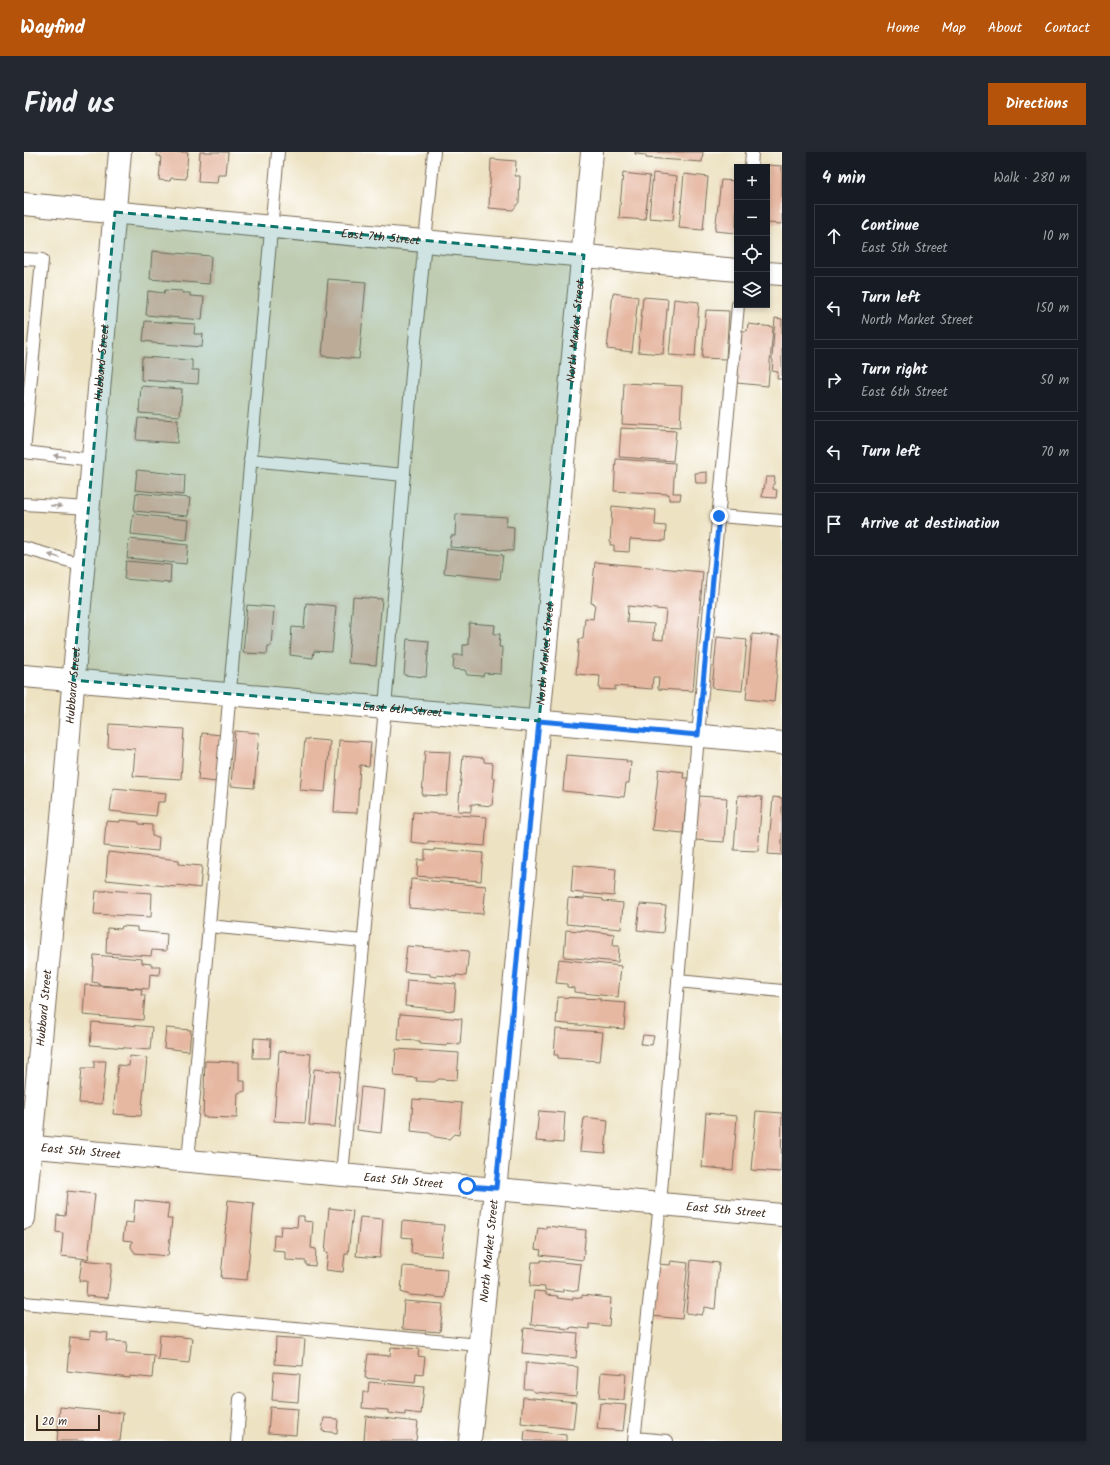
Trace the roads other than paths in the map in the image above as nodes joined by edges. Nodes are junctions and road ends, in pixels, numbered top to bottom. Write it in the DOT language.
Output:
graph roads {
  1 [pos="120,152"];
  2 [pos="278,152"];
  3 [pos="434,152"];
  4 [pos="592,152"];
  5 [pos="752,152"];
  6 [pos="751,164"];
  7 [pos="24,204"];
  8 [pos="115,212"];
  9 [pos="270,227"];
  10 [pos="426,241"];
  11 [pos="584,255"];
  12 [pos="24,259"];
  13 [pos="734,270"];
  14 [pos="770,272"];
  15 [pos="782,274"];
  16 [pos="738,308"];
  17 [pos="24,452"];
  18 [pos="93,460"];
  19 [pos="250,460"];
  20 [pos="404,475"];
  21 [pos="24,504"];
  22 [pos="89,508"];
  23 [pos="719,516"];
  24 [pos="782,521"];
  25 [pos="24,548"];
  26 [pos="84,565"];
  27 [pos="24,676"];
  28 [pos="73,680"];
  29 [pos="229,694"];
  30 [pos="386,708"];
  31 [pos="539,721"];
  32 [pos="698,735"];
  33 [pos="782,743"];
  34 [pos="208,926"];
  35 [pos="364,941"];
  36 [pos="678,981"];
  37 [pos="782,991"];
  38 [pos="27,1146"];
  39 [pos="188,1161"];
  40 [pos="342,1174"];
  41 [pos="496,1188"];
  42 [pos="660,1204"];
  43 [pos="782,1215"];
  44 [pos="24,1218"];
  45 [pos="24,1303"];
  46 [pos="479,1344"];
  47 [pos="240,1399"];
  48 [pos="634,1439"];
  49 [pos="237,1441"];
  50 [pos="470,1441"];
  51 [pos="667,1441"];
  1 -- 8 [label="street, Hubbard Street"];
  2 -- 9 [label="lane"];
  3 -- 10 [label="lane"];
  4 -- 11 [label="street, North Market Street"];
  5 -- 6 [label="lane"];
  7 -- 8 [label="street, East 7th Street"];
  8 -- 9 [label="street, East 7th Street"];
  8 -- 18 [label="street, Hubbard Street"];
  9 -- 10 [label="street, East 7th Street"];
  9 -- 19 [label="lane"];
  10 -- 11 [label="street, East 7th Street"];
  10 -- 20 [label="lane"];
  11 -- 13 [label="street, East 7th Street"];
  11 -- 31 [label="street, North Market Street"];
  12 -- 17 [label="lane"];
  14 -- 15 [label="street"];
  16 -- 23 [label="lane"];
  18 -- 17 [label="lane, one-way"];
  18 -- 22 [label="street, Hubbard Street"];
  19 -- 20 [label="lane"];
  19 -- 29 [label="lane"];
  20 -- 30 [label="lane"];
  21 -- 22 [label="lane, one-way"];
  22 -- 26 [label="street, Hubbard Street"];
  23 -- 24 [label="lane"];
  23 -- 32 [label="lane"];
  26 -- 25 [label="lane, one-way"];
  26 -- 28 [label="street, Hubbard Street"];
  27 -- 28 [label="street, East 6th Street"];
  28 -- 29 [label="street, East 6th Street"];
  28 -- 38 [label="street, Hubbard Street"];
  29 -- 30 [label="street, East 6th Street"];
  29 -- 34 [label="lane"];
  30 -- 31 [label="street, East 6th Street"];
  30 -- 35 [label="lane"];
  31 -- 32 [label="street, East 6th Street"];
  31 -- 41 [label="street, North Market Street"];
  32 -- 33 [label="street, East 6th Street"];
  32 -- 36 [label="lane"];
  34 -- 35 [label="lane"];
  34 -- 39 [label="lane"];
  35 -- 40 [label="lane"];
  36 -- 37 [label="lane"];
  36 -- 42 [label="lane"];
  38 -- 39 [label="street, East 5th Street"];
  38 -- 44 [label="street, Hubbard Street"];
  39 -- 40 [label="street, East 5th Street"];
  40 -- 41 [label="street, East 5th Street"];
  41 -- 42 [label="street, East 5th Street"];
  41 -- 46 [label="street, North Market Street"];
  42 -- 43 [label="street, East 5th Street"];
  42 -- 48 [label="lane"];
  45 -- 46 [label="lane"];
  46 -- 50 [label="street, North Market Street"];
  47 -- 49 [label="lane"];
  48 -- 51 [label="lane"];
}
